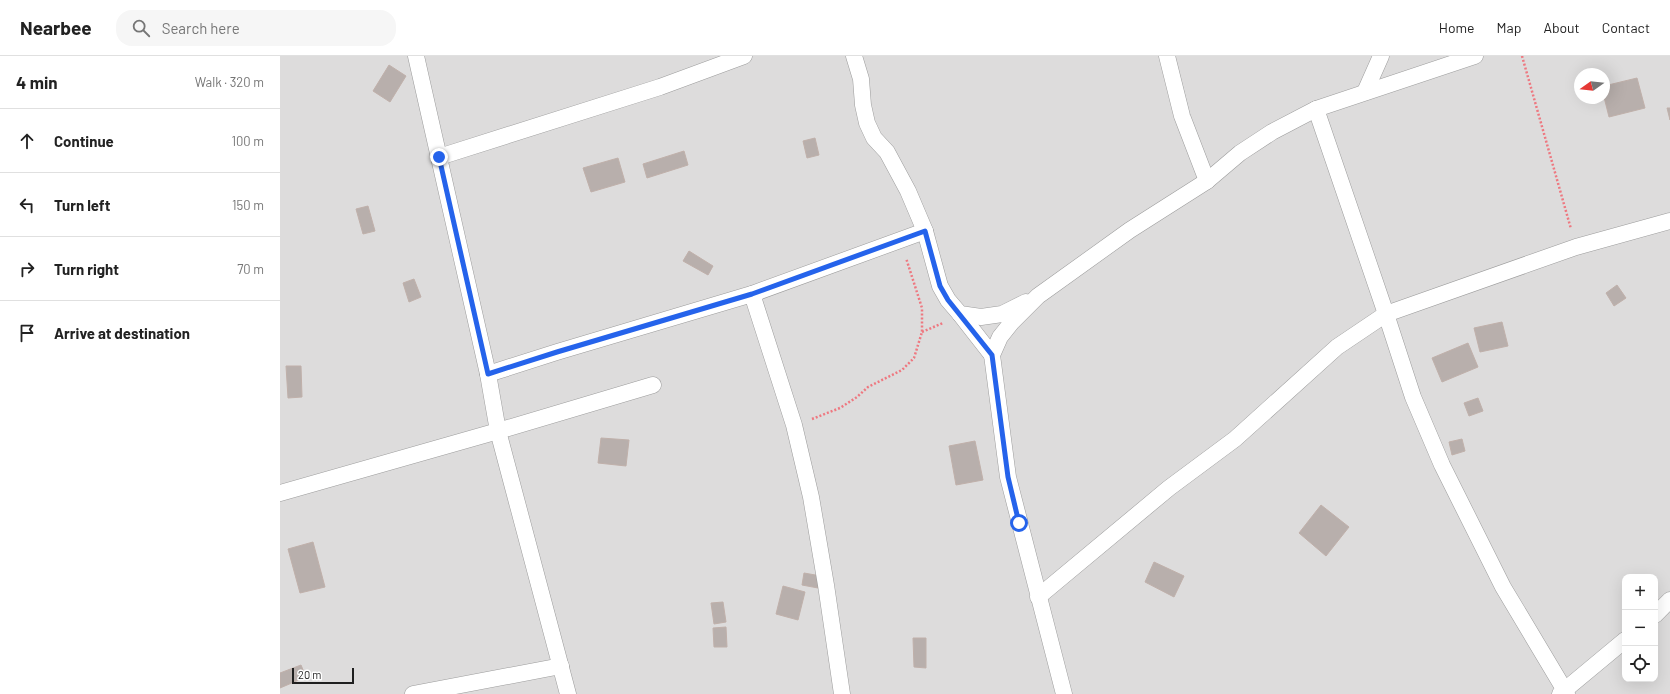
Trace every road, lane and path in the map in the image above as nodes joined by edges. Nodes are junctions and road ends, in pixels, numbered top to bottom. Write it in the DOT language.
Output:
graph roads {
  1 [pos="416,56"];
  2 [pos="744,56"];
  3 [pos="854,56"];
  4 [pos="1167,56"];
  5 [pos="1381,56"];
  6 [pos="1475,56"];
  7 [pos="1522,56"];
  8 [pos="1365,92"];
  9 [pos="1316,109"];
  10 [pos="439,157"];
  11 [pos="1207,181"];
  12 [pos="1670,221"];
  13 [pos="925,231"];
  14 [pos="901,241"];
  15 [pos="1576,247"];
  16 [pos="752,294"];
  17 [pos="1038,296"];
  18 [pos="960,314"];
  19 [pos="1386,314"];
  20 [pos="992,355"];
  21 [pos="488,374"];
  22 [pos="653,384"];
  23 [pos="794,426"];
  24 [pos="498,431"];
  25 [pos="280,493"];
  26 [pos="1038,597"];
  27 [pos="1670,600"];
  28 [pos="1658,612"];
  29 [pos="1622,643"];
  30 [pos="562,666"];
  31 [pos="1564,693"];
  32 [pos="413,694"];
  33 [pos="568,694"];
  34 [pos="842,694"];
  35 [pos="1064,694"];
  1 -- 10 [label="street"];
  2 -- 10 [label="street"];
  3 -- 13 [label="street"];
  4 -- 11 [label="street"];
  5 -- 8 [label="street"];
  6 -- 8 [label="street"];
  7 -- 15 [label="path"];
  8 -- 9 [label="street"];
  9 -- 11 [label="street"];
  9 -- 19 [label="street"];
  10 -- 21 [label="street"];
  11 -- 17 [label="street"];
  12 -- 15 [label="street"];
  13 -- 14 [label="street"];
  13 -- 18 [label="street"];
  14 -- 16 [label="street"];
  14 -- 23 [label="path"];
  15 -- 19 [label="street"];
  16 -- 21 [label="street"];
  16 -- 23 [label="street"];
  17 -- 18 [label="street"];
  17 -- 20 [label="street"];
  18 -- 20 [label="street"];
  19 -- 26 [label="street"];
  19 -- 31 [label="street"];
  20 -- 26 [label="street"];
  21 -- 24 [label="street"];
  22 -- 24 [label="street"];
  23 -- 34 [label="street"];
  24 -- 25 [label="street"];
  24 -- 30 [label="street"];
  26 -- 35 [label="street"];
  27 -- 28 [label="street"];
  29 -- 31 [label="street"];
  30 -- 32 [label="street"];
  30 -- 33 [label="street"];
}
